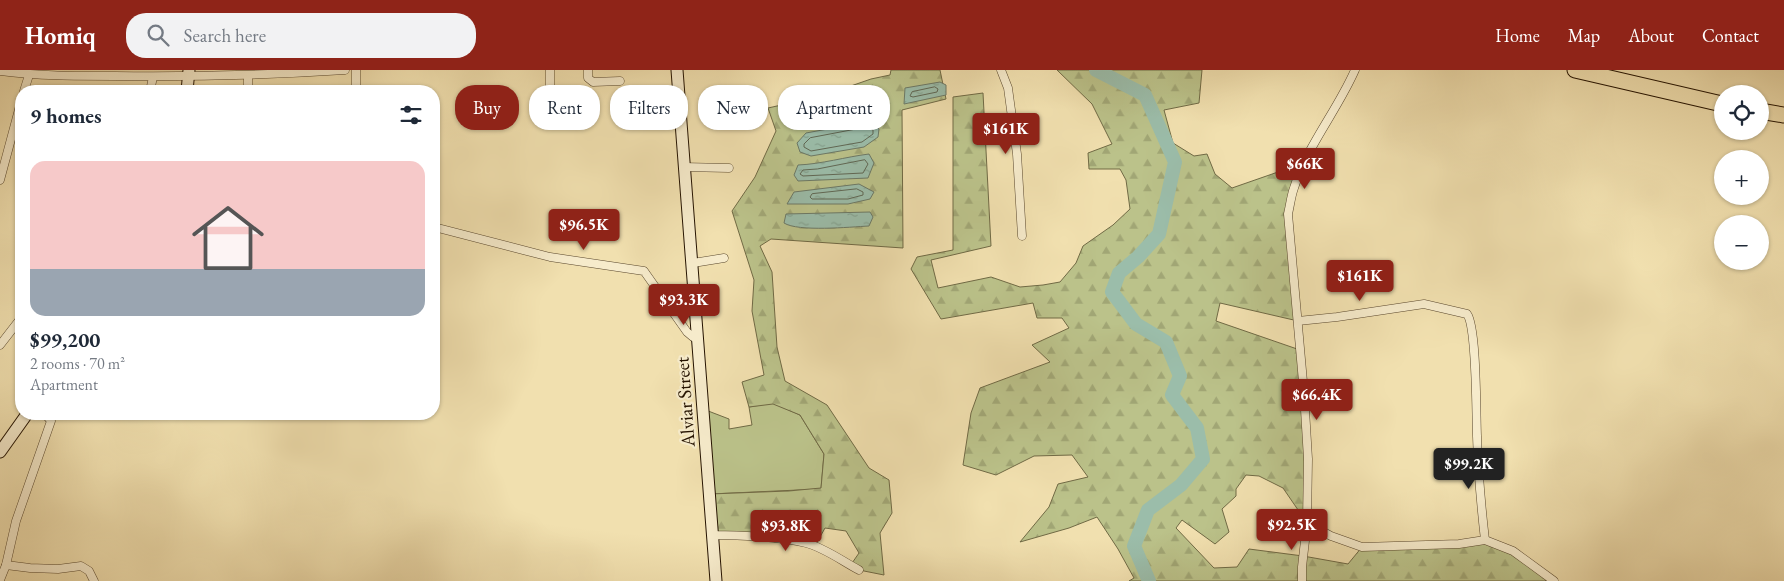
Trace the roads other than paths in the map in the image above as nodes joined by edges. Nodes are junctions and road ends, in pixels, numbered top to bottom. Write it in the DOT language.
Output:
graph roads {
  1 [pos="344,70"];
  2 [pos="356,70"];
  3 [pos="550,70"];
  4 [pos="588,70"];
  5 [pos="677,70"];
  6 [pos="1001,70"];
  7 [pos="1355,70"];
  8 [pos="1575,70"];
  9 [pos="0,71"];
  10 [pos="189,74"];
  11 [pos="1604,74"];
  12 [pos="29,75"];
  13 [pos="248,76"];
  14 [pos="153,77"];
  15 [pos="620,81"];
  16 [pos="26,85"];
  17 [pos="151,85"];
  18 [pos="248,85"];
  19 [pos="356,85"];
  20 [pos="550,85"];
  21 [pos="1714,102"];
  22 [pos="1769,112"];
  23 [pos="1784,115"];
  24 [pos="15,138"];
  25 [pos="683,167"];
  26 [pos="729,168"];
  27 [pos="0,180"];
  28 [pos="440,229"];
  29 [pos="1022,236"];
  30 [pos="724,258"];
  31 [pos="693,263"];
  32 [pos="1298,321"];
  33 [pos="15,326"];
  34 [pos="698,339"];
  35 [pos="0,345"];
  36 [pos="24,420"];
  37 [pos="50,420"];
  38 [pos="0,452"];
  39 [pos="1307,523"];
  40 [pos="713,535"];
  41 [pos="1485,540"];
  42 [pos="6,564"];
  43 [pos="858,570"];
  44 [pos="0,580"];
  45 [pos="1549,580"];
  46 [pos="94,581"];
  47 [pos="716,581"];
  48 [pos="1302,581"];
  1 -- 13 [label="street"];
  2 -- 19 [label="street"];
  3 -- 20 [label="street"];
  4 -- 15 [label="street"];
  5 -- 25 [label="street, Alviar Street"];
  6 -- 29 [label="street"];
  7 -- 32 [label="street"];
  8 -- 11 [label="highway"];
  9 -- 12 [label="street"];
  10 -- 13 [label="street"];
  10 -- 14 [label="street"];
  11 -- 21 [label="highway"];
  12 -- 14 [label="street"];
  12 -- 16 [label="street"];
  13 -- 18 [label="street"];
  14 -- 17 [label="street"];
  22 -- 23 [label="highway"];
  24 -- 27 [label="street"];
  25 -- 26 [label="street"];
  25 -- 31 [label="street, Alviar Street"];
  28 -- 34 [label="street"];
  30 -- 31 [label="street"];
  31 -- 34 [label="street, Alviar Street"];
  32 -- 39 [label="street"];
  32 -- 41 [label="street"];
  33 -- 35 [label="street"];
  34 -- 40 [label="street, Alviar Street"];
  36 -- 38 [label="street"];
  37 -- 42 [label="street"];
  39 -- 41 [label="street"];
  39 -- 48 [label="street"];
  40 -- 43 [label="street"];
  40 -- 47 [label="street, Alviar Street"];
  41 -- 45 [label="street"];
  42 -- 44 [label="street"];
  42 -- 46 [label="street"];
}
